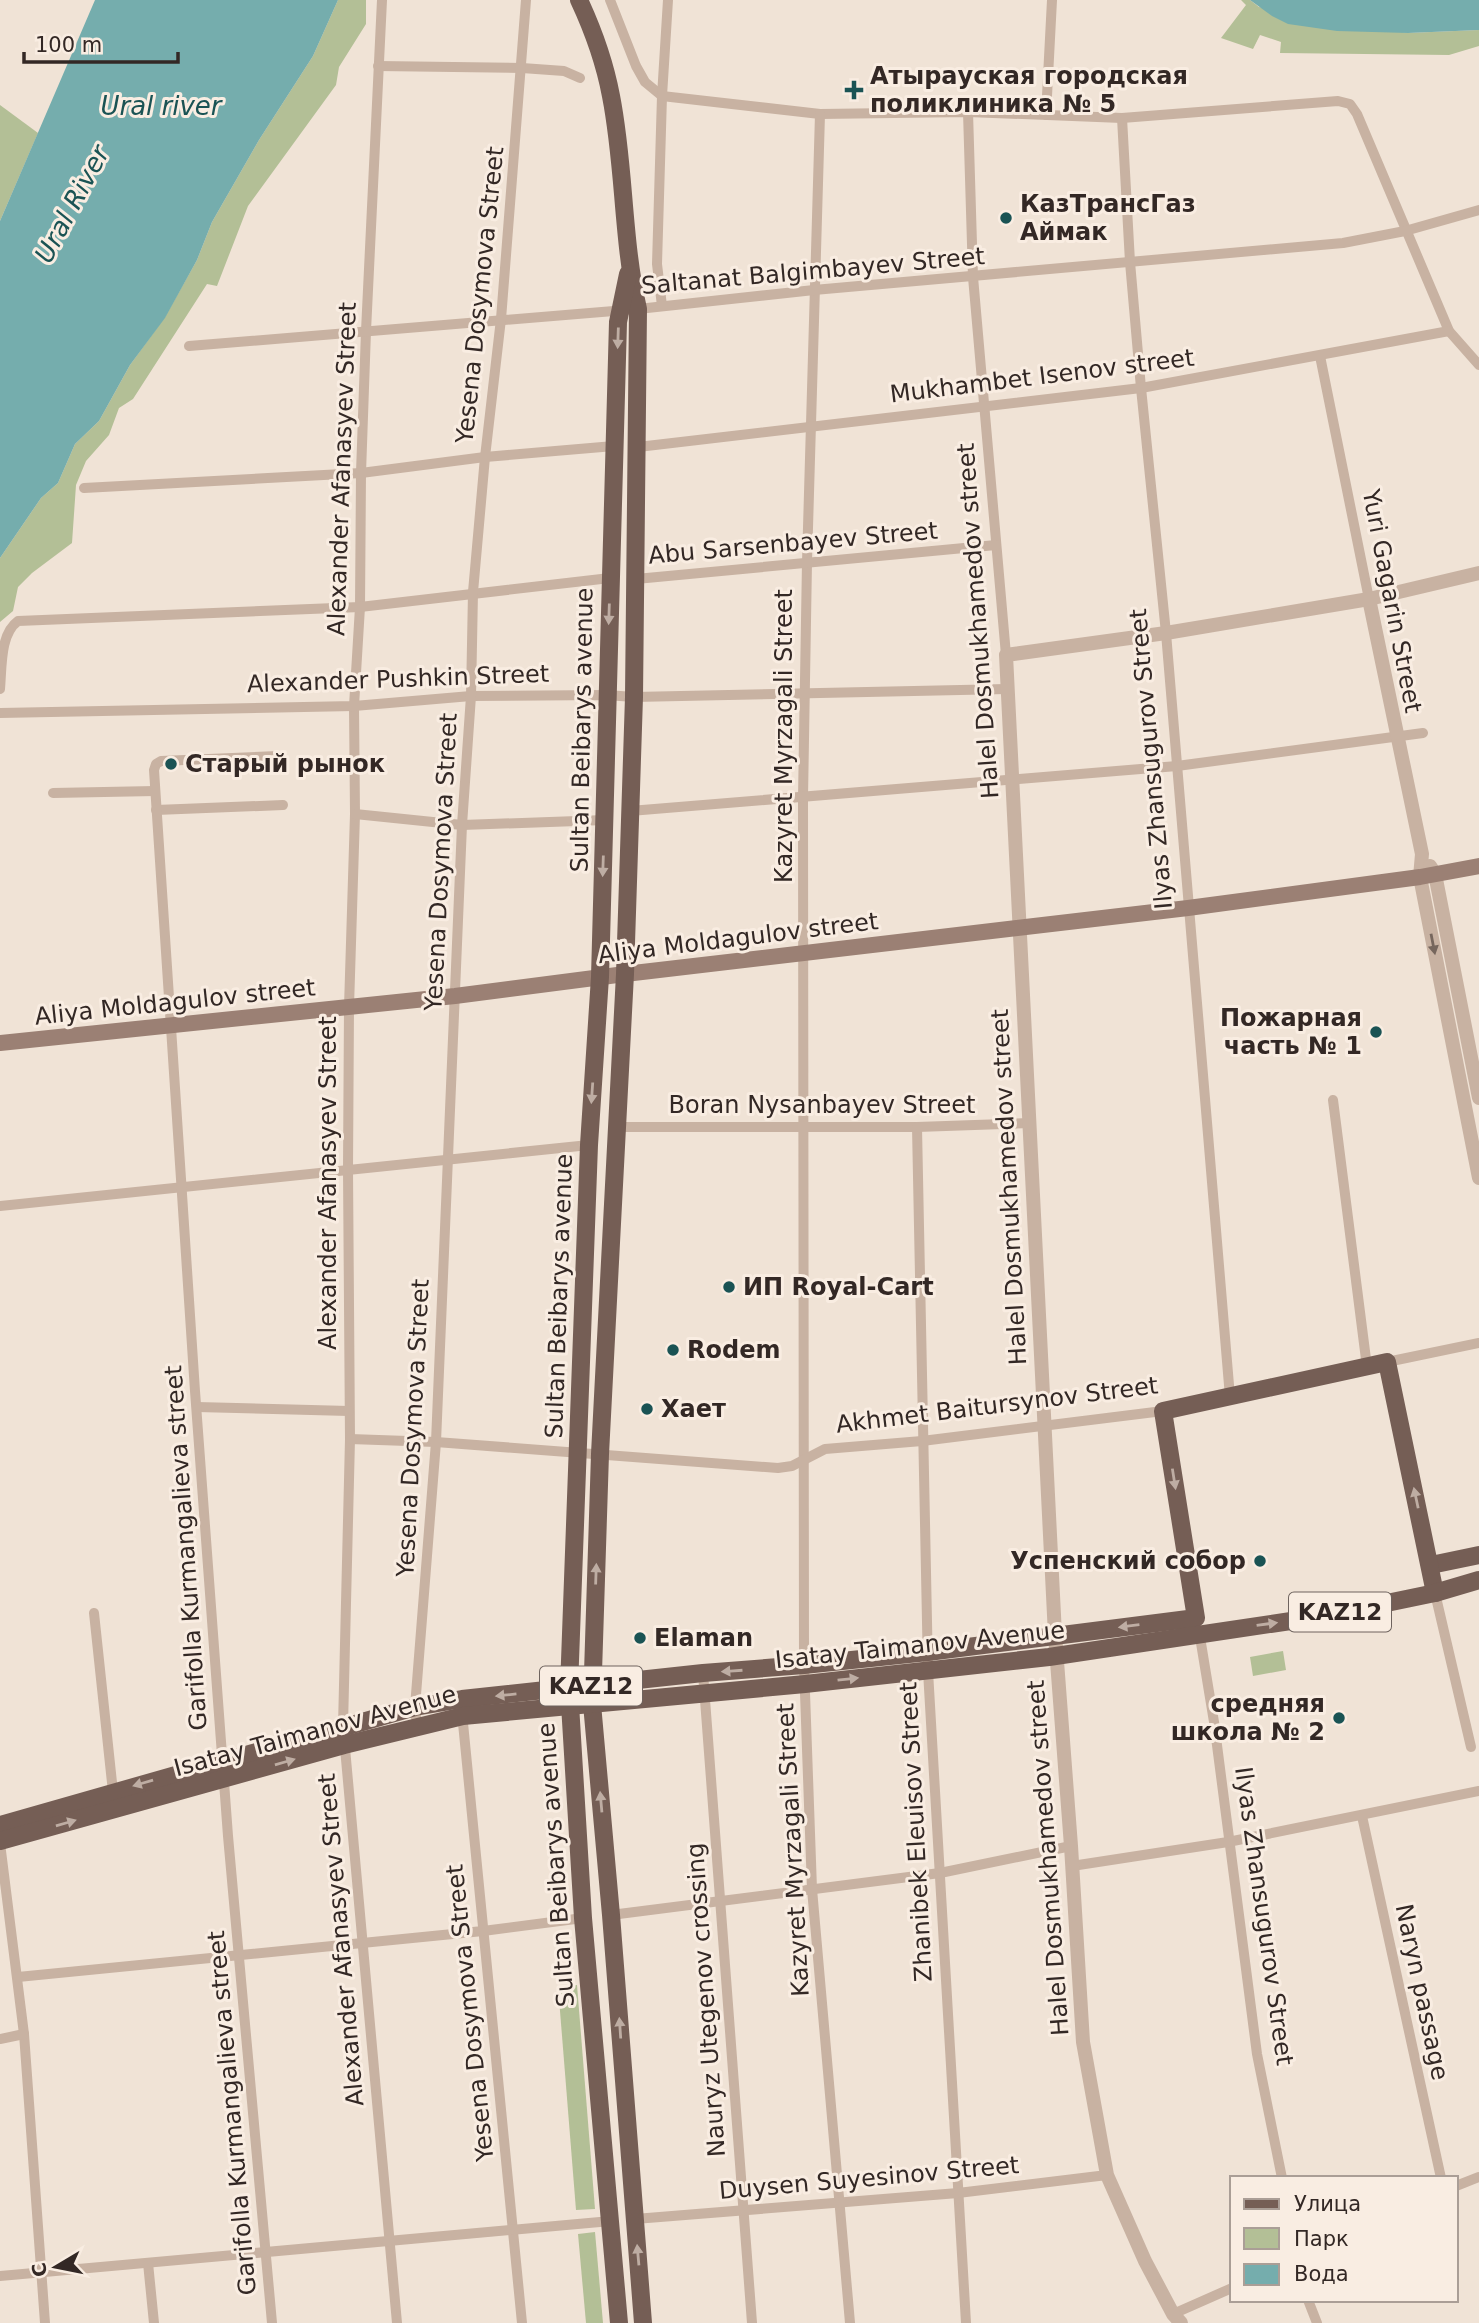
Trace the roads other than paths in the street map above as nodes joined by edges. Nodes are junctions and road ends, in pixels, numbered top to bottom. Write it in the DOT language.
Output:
graph roads {
  1 [pos="382,0"];
  2 [pos="526,0"];
  3 [pos="579,0"];
  4 [pos="610,0"];
  5 [pos="668,0"];
  6 [pos="1052,0"];
  7 [pos="378,66"];
  8 [pos="522,68"];
  9 [pos="580,78"];
  10 [pos="662,96"];
  11 [pos="968,112"];
  12 [pos="820,114"];
  13 [pos="1046,115"];
  14 [pos="1122,118"];
  15 [pos="1479,210"];
  16 [pos="1405,231"];
  17 [pos="1130,262"];
  18 [pos="629,271"];
  19 [pos="973,277"];
  20 [pos="814,290"];
  21 [pos="662,306"];
  22 [pos="638,309"];
  23 [pos="619,311"];
  24 [pos="501,319"];
  25 [pos="366,331"];
  26 [pos="1449,331"];
  27 [pos="189,346"];
  28 [pos="1320,356"];
  29 [pos="1479,365"];
  30 [pos="1141,388"];
  31 [pos="986,407"];
  32 [pos="811,426"];
  33 [pos="614,446"];
  34 [pos="638,447"];
  35 [pos="485,457"];
  36 [pos="361,473"];
  37 [pos="84,488"];
  38 [pos="996,545"];
  39 [pos="807,562"];
  40 [pos="1479,573"];
  41 [pos="610,578"];
  42 [pos="636,579"];
  43 [pos="473,592"];
  44 [pos="1369,599"];
  45 [pos="360,607"];
  46 [pos="1166,632"];
  47 [pos="1006,655"];
  48 [pos="0,689"];
  49 [pos="1007,689"];
  50 [pos="805,693"];
  51 [pos="607,695"];
  52 [pos="471,696"];
  53 [pos="634,697"];
  54 [pos="354,706"];
  55 [pos="0,713"];
  56 [pos="1423,733"];
  57 [pos="1396,735"];
  58 [pos="278,756"];
  59 [pos="1177,766"];
  60 [pos="1013,780"];
  61 [pos="155,791"];
  62 [pos="53,793"];
  63 [pos="803,799"];
  64 [pos="284,805"];
  65 [pos="156,810"];
  66 [pos="630,811"];
  67 [pos="355,814"];
  68 [pos="605,820"];
  69 [pos="462,825"];
  70 [pos="1479,866"];
  71 [pos="1427,876"];
  72 [pos="1188,908"];
  73 [pos="1018,928"];
  74 [pos="804,953"];
  75 [pos="625,974"];
  76 [pos="600,977"];
  77 [pos="455,996"];
  78 [pos="349,1007"];
  79 [pos="171,1025"];
  80 [pos="0,1043"];
  81 [pos="1479,1098"];
  82 [pos="1333,1100"];
  83 [pos="1029,1123"];
  84 [pos="803,1126"];
  85 [pos="616,1127"];
  86 [pos="917,1127"];
  87 [pos="589,1145"];
  88 [pos="448,1160"];
  89 [pos="348,1170"];
  90 [pos="1479,1178"];
  91 [pos="182,1188"];
  92 [pos="0,1206"];
  93 [pos="583,1296"];
  94 [pos="608,1297"];
  95 [pos="1479,1343"];
  96 [pos="1387,1362"];
  97 [pos="1367,1367"];
  98 [pos="1230,1397"];
  99 [pos="197,1407"];
  100 [pos="349,1411"];
  101 [pos="1163,1411"];
  102 [pos="1044,1427"];
  103 [pos="350,1439"];
  104 [pos="922,1441"];
  105 [pos="436,1442"];
  106 [pos="577,1452"];
  107 [pos="600,1454"];
  108 [pos="804,1460"];
  109 [pos="1479,1555"];
  110 [pos="1431,1564"];
  111 [pos="1479,1580"];
  112 [pos="1435,1592"];
  113 [pos="94,1613"];
  114 [pos="1198,1626"];
  115 [pos="1055,1635"];
  116 [pos="928,1652"];
  117 [pos="1056,1656"];
  118 [pos="928,1671"];
  119 [pos="703,1673"];
  120 [pos="805,1675"];
  121 [pos="705,1693"];
  122 [pos="592,1695"];
  123 [pos="569,1697"];
  124 [pos="415,1707"];
  125 [pos="462,1708"];
  126 [pos="344,1726"];
  127 [pos="417,1727"];
  128 [pos="344,1745"];
  129 [pos="1471,1747"];
  130 [pos="223,1761"];
  131 [pos="224,1779"];
  132 [pos="1479,1791"];
  133 [pos="113,1792"];
  134 [pos="1362,1816"];
  135 [pos="0,1825"];
  136 [pos="0,1842"];
  137 [pos="1228,1842"];
  138 [pos="1071,1846"];
  139 [pos="1072,1866"];
  140 [pos="940,1873"];
  141 [pos="812,1889"];
  142 [pos="720,1900"];
  143 [pos="611,1915"];
  144 [pos="583,1918"];
  145 [pos="483,1931"];
  146 [pos="362,1943"];
  147 [pos="239,1955"];
  148 [pos="18,1977"];
  149 [pos="24,2034"];
  150 [pos="0,2039"];
  151 [pos="1107,2175"];
  152 [pos="1282,2176"];
  153 [pos="1441,2176"];
  154 [pos="1479,2177"];
  155 [pos="1458,2185"];
  156 [pos="958,2193"];
  157 [pos="839,2203"];
  158 [pos="743,2211"];
  159 [pos="635,2219"];
  160 [pos="611,2221"];
  161 [pos="513,2229"];
  162 [pos="390,2240"];
  163 [pos="266,2252"];
  164 [pos="148,2263"];
  165 [pos="43,2272"];
  166 [pos="0,2276"];
  167 [pos="1230,2289"];
  168 [pos="1309,2302"];
  169 [pos="1177,2318"];
  170 [pos="45,2323"];
  171 [pos="154,2323"];
  172 [pos="272,2323"];
  173 [pos="397,2323"];
  174 [pos="522,2323"];
  175 [pos="619,2323"];
  176 [pos="643,2323"];
  177 [pos="752,2323"];
  178 [pos="850,2323"];
  179 [pos="966,2323"];
  180 [pos="1317,2323"];
  1 -- 7 [label="street, Alexander Afanasyev Street"];
  2 -- 8 [label="street, Yesena Dosymova Street"];
  3 -- 18 [label="main road, Sultan Beibarys avenue"];
  4 -- 10 [label="street"];
  5 -- 10 [label="street"];
  6 -- 13 [label="street"];
  7 -- 8 [label="street"];
  7 -- 25 [label="street, Alexander Afanasyev Street"];
  8 -- 9 [label="street"];
  8 -- 24 [label="street, Yesena Dosymova Street"];
  10 -- 12 [label="street"];
  10 -- 21 [label="street"];
  11 -- 12 [label="street"];
  11 -- 13 [label="street"];
  11 -- 19 [label="street, Halel Dosmukhamedov street"];
  12 -- 20 [label="street, Kazyret Myrzagali Street"];
  13 -- 14 [label="street"];
  14 -- 16 [label="street"];
  14 -- 17 [label="street, Ilyas Zhansugurov Street"];
  15 -- 16 [label="street, Saltanat Balgimbayev Street"];
  16 -- 17 [label="street, Saltanat Balgimbayev Street"];
  16 -- 26 [label="street"];
  17 -- 19 [label="street, Saltanat Balgimbayev Street"];
  17 -- 30 [label="street, Ilyas Zhansugurov Street"];
  18 -- 22 [label="main road, Sultan Beibarys avenue"];
  18 -- 23 [label="main road, Sultan Beibarys avenue"];
  19 -- 20 [label="street, Saltanat Balgimbayev Street"];
  19 -- 31 [label="street, Halel Dosmukhamedov street"];
  20 -- 21 [label="street, Saltanat Balgimbayev Street"];
  20 -- 32 [label="street, Kazyret Myrzagali Street"];
  21 -- 22 [label="street, Saltanat Balgimbayev Street"];
  22 -- 23 [label="street, Saltanat Balgimbayev Street"];
  22 -- 34 [label="main road, Sultan Beibarys avenue"];
  23 -- 24 [label="street, Saltanat Balgimbayev Street"];
  23 -- 33 [label="main road, Sultan Beibarys avenue, one-way"];
  24 -- 25 [label="street, Saltanat Balgimbayev Street"];
  24 -- 35 [label="street, Yesena Dosymova Street"];
  25 -- 27 [label="street, Saltanat Balgimbayev Street"];
  25 -- 36 [label="street, Alexander Afanasyev Street"];
  26 -- 28 [label="street, Mukhambet Isenov street"];
  26 -- 29 [label="street"];
  28 -- 30 [label="street, Mukhambet Isenov street"];
  28 -- 44 [label="street, Yuri Gagarin Street"];
  30 -- 31 [label="street, Mukhambet Isenov street"];
  30 -- 46 [label="street, Ilyas Zhansugurov Street"];
  31 -- 32 [label="street, Mukhambet Isenov street"];
  31 -- 38 [label="street, Halel Dosmukhamedov street"];
  32 -- 34 [label="street, Mukhambet Isenov street"];
  32 -- 39 [label="street, Kazyret Myrzagali Street"];
  33 -- 35 [label="street"];
  33 -- 41 [label="main road, Sultan Beibarys avenue"];
  34 -- 42 [label="main road, Sultan Beibarys avenue"];
  35 -- 36 [label="street"];
  35 -- 43 [label="street, Yesena Dosymova Street"];
  36 -- 37 [label="street"];
  36 -- 45 [label="street, Alexander Afanasyev Street"];
  38 -- 39 [label="street, Abu Sarsenbayev Street"];
  38 -- 47 [label="street, Halel Dosmukhamedov street"];
  39 -- 42 [label="street, Abu Sarsenbayev Street"];
  39 -- 50 [label="street, Kazyret Myrzagali Street"];
  40 -- 44 [label="street"];
  41 -- 43 [label="street"];
  41 -- 51 [label="main road, Sultan Beibarys avenue, one-way"];
  42 -- 53 [label="main road, Sultan Beibarys avenue"];
  43 -- 45 [label="street"];
  43 -- 52 [label="street, Yesena Dosymova Street"];
  44 -- 46 [label="street"];
  44 -- 57 [label="street, Yuri Gagarin Street"];
  45 -- 48 [label="street"];
  45 -- 54 [label="street, Alexander Afanasyev Street"];
  46 -- 47 [label="street"];
  46 -- 59 [label="street, Ilyas Zhansugurov Street"];
  47 -- 49 [label="street, Halel Dosmukhamedov street"];
  49 -- 50 [label="street, Alexander Pushkin Street"];
  49 -- 60 [label="street, Halel Dosmukhamedov street"];
  50 -- 53 [label="street, Alexander Pushkin Street"];
  50 -- 63 [label="street, Kazyret Myrzagali Street"];
  51 -- 52 [label="street, Alexander Pushkin Street"];
  51 -- 53 [label="street, Alexander Pushkin Street"];
  51 -- 68 [label="main road, Sultan Beibarys avenue"];
  52 -- 54 [label="street, Alexander Pushkin Street"];
  52 -- 69 [label="street, Yesena Dosymova Street"];
  53 -- 66 [label="main road, Sultan Beibarys avenue"];
  54 -- 55 [label="street, Alexander Pushkin Street"];
  54 -- 67 [label="street, Alexander Afanasyev Street"];
  56 -- 57 [label="street"];
  57 -- 59 [label="street"];
  57 -- 71 [label="street, Yuri Gagarin Street"];
  58 -- 61 [label="street, Garifolla Kurmangalieva street"];
  59 -- 60 [label="street"];
  59 -- 72 [label="street, Ilyas Zhansugurov Street"];
  60 -- 63 [label="street"];
  60 -- 73 [label="street, Halel Dosmukhamedov street"];
  61 -- 62 [label="street"];
  61 -- 65 [label="street, Garifolla Kurmangalieva street"];
  63 -- 66 [label="street"];
  63 -- 74 [label="street, Kazyret Myrzagali Street"];
  64 -- 65 [label="street"];
  65 -- 79 [label="street, Garifolla Kurmangalieva street"];
  66 -- 75 [label="main road, Sultan Beibarys avenue"];
  67 -- 69 [label="street"];
  67 -- 78 [label="street, Alexander Afanasyev Street"];
  68 -- 69 [label="street"];
  68 -- 76 [label="main road, Sultan Beibarys avenue, one-way"];
  69 -- 77 [label="street, Yesena Dosymova Street"];
  70 -- 71 [label="main road, Aliya Moldagulov street"];
  71 -- 72 [label="main road, Aliya Moldagulov street"];
  71 -- 81 [label="street, Yuri Gagarin Street"];
  71 -- 90 [label="street, Yuri Gagarin Street, one-way"];
  72 -- 73 [label="main road, Aliya Moldagulov street"];
  72 -- 98 [label="street, Ilyas Zhansugurov Street"];
  73 -- 74 [label="main road, Aliya Moldagulov street"];
  73 -- 83 [label="street, Halel Dosmukhamedov street"];
  74 -- 75 [label="main road, Aliya Moldagulov street"];
  74 -- 84 [label="street, Kazyret Myrzagali Street"];
  75 -- 76 [label="main road, Aliya Moldagulov street"];
  75 -- 85 [label="main road, Sultan Beibarys avenue"];
  76 -- 77 [label="main road, Aliya Moldagulov street"];
  76 -- 87 [label="main road, Sultan Beibarys avenue, one-way"];
  77 -- 78 [label="main road, Aliya Moldagulov street"];
  77 -- 88 [label="street, Yesena Dosymova Street"];
  78 -- 79 [label="main road, Aliya Moldagulov street"];
  78 -- 89 [label="street, Alexander Afanasyev Street"];
  79 -- 80 [label="main road, Aliya Moldagulov street"];
  79 -- 91 [label="street, Garifolla Kurmangalieva street"];
  82 -- 97 [label="street"];
  83 -- 86 [label="street, Boran Nysanbayev Street"];
  83 -- 102 [label="street, Halel Dosmukhamedov street"];
  84 -- 85 [label="street, Boran Nysanbayev Street"];
  84 -- 86 [label="street, Boran Nysanbayev Street"];
  84 -- 108 [label="street, Kazyret Myrzagali Street"];
  85 -- 94 [label="main road, Sultan Beibarys avenue"];
  86 -- 104 [label="street, Zhanibek Eleuisov Street"];
  87 -- 88 [label="street"];
  87 -- 93 [label="main road, Sultan Beibarys avenue"];
  88 -- 89 [label="street"];
  88 -- 105 [label="street, Yesena Dosymova Street"];
  89 -- 91 [label="street"];
  89 -- 100 [label="street, Alexander Afanasyev Street"];
  91 -- 92 [label="street"];
  91 -- 99 [label="street, Garifolla Kurmangalieva street"];
  93 -- 94 [label="main road"];
  93 -- 106 [label="main road, Sultan Beibarys avenue"];
  94 -- 107 [label="main road, Sultan Beibarys avenue"];
  95 -- 96 [label="street, Akhmet Baitursynov Street"];
  96 -- 97 [label="main road, Akhmet Baitursynov Street"];
  110 -- 96 [label="main road, one-way"];
  97 -- 98 [label="main road, Akhmet Baitursynov Street"];
  98 -- 101 [label="main road, Akhmet Baitursynov Street"];
  99 -- 100 [label="street"];
  99 -- 130 [label="street, Garifolla Kurmangalieva street"];
  100 -- 103 [label="street, Alexander Afanasyev Street"];
  101 -- 102 [label="street, Akhmet Baitursynov Street"];
  101 -- 114 [label="main road, Ilyas Zhansugurov Street, one-way"];
  102 -- 104 [label="street, Akhmet Baitursynov Street"];
  102 -- 115 [label="street, Halel Dosmukhamedov street"];
  103 -- 105 [label="street, Akhmet Baitursynov Street"];
  103 -- 126 [label="street, Alexander Afanasyev Street"];
  104 -- 108 [label="street, Akhmet Baitursynov Street"];
  104 -- 116 [label="street, Zhanibek Eleuisov Street"];
  105 -- 106 [label="street, Akhmet Baitursynov Street"];
  105 -- 124 [label="street, Yesena Dosymova Street"];
  106 -- 107 [label="street, Akhmet Baitursynov Street"];
  106 -- 123 [label="main road, Sultan Beibarys avenue"];
  107 -- 108 [label="street, Akhmet Baitursynov Street"];
  122 -- 107 [label="main road, Sultan Beibarys avenue, one-way"];
  108 -- 120 [label="street, Kazyret Myrzagali Street"];
  109 -- 110 [label="main road"];
  110 -- 112 [label="main road"];
  111 -- 112 [label="main road, Isatay Taimanov Avenue / KAZ12"];
  114 -- 112 [label="main road, Isatay Taimanov Avenue / KAZ12, one-way"];
  112 -- 129 [label="street"];
  113 -- 133 [label="street"];
  114 -- 115 [label="main road, Isatay Taimanov Avenue / KAZ12, one-way"];
  114 -- 117 [label="main road, Isatay Taimanov Avenue / KAZ12"];
  114 -- 137 [label="street, Ilyas Zhansugurov Street"];
  115 -- 116 [label="main road, Isatay Taimanov Avenue / KAZ12"];
  115 -- 117 [label="street, Halel Dosmukhamedov street"];
  116 -- 118 [label="street, Zhanibek Eleuisov Street"];
  116 -- 120 [label="main road, Isatay Taimanov Avenue / KAZ12"];
  117 -- 118 [label="main road, Isatay Taimanov Avenue / KAZ12"];
  117 -- 138 [label="street, Halel Dosmukhamedov street"];
  120 -- 118 [label="main road, Isatay Taimanov Avenue / KAZ12, one-way"];
  118 -- 140 [label="street, Zhanibek Eleuisov Street"];
  120 -- 119 [label="main road, Isatay Taimanov Avenue / KAZ12, one-way"];
  119 -- 121 [label="street, Nauryz Utegenov crossing"];
  119 -- 122 [label="main road, Isatay Taimanov Avenue / KAZ12"];
  120 -- 121 [label="main road, Isatay Taimanov Avenue / KAZ12"];
  120 -- 141 [label="street, Kazyret Myrzagali Street"];
  121 -- 122 [label="main road, Isatay Taimanov Avenue / KAZ12"];
  121 -- 142 [label="street, Nauryz Utegenov crossing"];
  122 -- 123 [label="main road, Isatay Taimanov Avenue / KAZ12"];
  143 -- 122 [label="main road, Sultan Beibarys avenue, one-way"];
  123 -- 125 [label="main road, Isatay Taimanov Avenue / KAZ12"];
  123 -- 144 [label="main road, Sultan Beibarys avenue"];
  124 -- 125 [label="main road, Isatay Taimanov Avenue / KAZ12"];
  124 -- 126 [label="main road, Isatay Taimanov Avenue / KAZ12"];
  124 -- 127 [label="street, Yesena Dosymova Street"];
  125 -- 127 [label="main road, Isatay Taimanov Avenue / KAZ12"];
  125 -- 145 [label="street, Yesena Dosymova Street"];
  126 -- 128 [label="street, Alexander Afanasyev Street"];
  126 -- 130 [label="main road, Isatay Taimanov Avenue / KAZ12"];
  127 -- 128 [label="main road, Isatay Taimanov Avenue / KAZ12"];
  131 -- 128 [label="main road, Isatay Taimanov Avenue / KAZ12, one-way"];
  128 -- 146 [label="street, Alexander Afanasyev Street"];
  130 -- 131 [label="street, Garifolla Kurmangalieva street"];
  130 -- 133 [label="main road, Isatay Taimanov Avenue / KAZ12, one-way"];
  136 -- 131 [label="main road, Isatay Taimanov Avenue / KAZ12, one-way"];
  131 -- 147 [label="street, Garifolla Kurmangalieva street"];
  132 -- 134 [label="street"];
  133 -- 135 [label="main road, Isatay Taimanov Avenue / KAZ12"];
  134 -- 137 [label="street"];
  134 -- 153 [label="street, Naryn passage"];
  136 -- 148 [label="street"];
  137 -- 139 [label="street"];
  137 -- 152 [label="street, Ilyas Zhansugurov Street"];
  138 -- 139 [label="street, Halel Dosmukhamedov street"];
  138 -- 140 [label="street"];
  139 -- 151 [label="street, Halel Dosmukhamedov street"];
  140 -- 141 [label="street"];
  140 -- 156 [label="street, Zhanibek Eleuisov Street"];
  141 -- 142 [label="street"];
  141 -- 157 [label="street, Kazyret Myrzagali Street"];
  142 -- 143 [label="street"];
  142 -- 158 [label="street, Nauryz Utegenov crossing"];
  159 -- 143 [label="main road, Sultan Beibarys avenue, one-way"];
  144 -- 145 [label="street"];
  144 -- 160 [label="main road, Sultan Beibarys avenue"];
  145 -- 146 [label="street"];
  145 -- 161 [label="street, Yesena Dosymova Street"];
  146 -- 147 [label="street"];
  146 -- 162 [label="street, Alexander Afanasyev Street"];
  147 -- 148 [label="street"];
  147 -- 163 [label="street, Garifolla Kurmangalieva street"];
  148 -- 149 [label="street"];
  149 -- 150 [label="street"];
  149 -- 165 [label="street"];
  151 -- 156 [label="street, Duysen Suyesinov Street"];
  151 -- 169 [label="street, Halel Dosmukhamedov street"];
  154 -- 155 [label="street"];
  156 -- 157 [label="street, Duysen Suyesinov Street"];
  156 -- 179 [label="street, Zhanibek Eleuisov Street"];
  157 -- 158 [label="street, Duysen Suyesinov Street"];
  157 -- 178 [label="street, Kazyret Myrzagali Street"];
  158 -- 159 [label="street, Duysen Suyesinov Street"];
  158 -- 177 [label="street, Nauryz Utegenov crossing"];
  176 -- 159 [label="main road, Sultan Beibarys avenue, one-way"];
  160 -- 161 [label="street"];
  160 -- 175 [label="main road, Sultan Beibarys avenue"];
  161 -- 162 [label="street"];
  161 -- 174 [label="street, Yesena Dosymova Street"];
  162 -- 163 [label="street"];
  162 -- 173 [label="street, Alexander Afanasyev Street"];
  163 -- 164 [label="street"];
  163 -- 172 [label="street, Garifolla Kurmangalieva street"];
  164 -- 165 [label="street"];
  164 -- 171 [label="street"];
  165 -- 166 [label="street"];
  165 -- 170 [label="street"];
  167 -- 169 [label="street"];
  168 -- 180 [label="street"];
}
